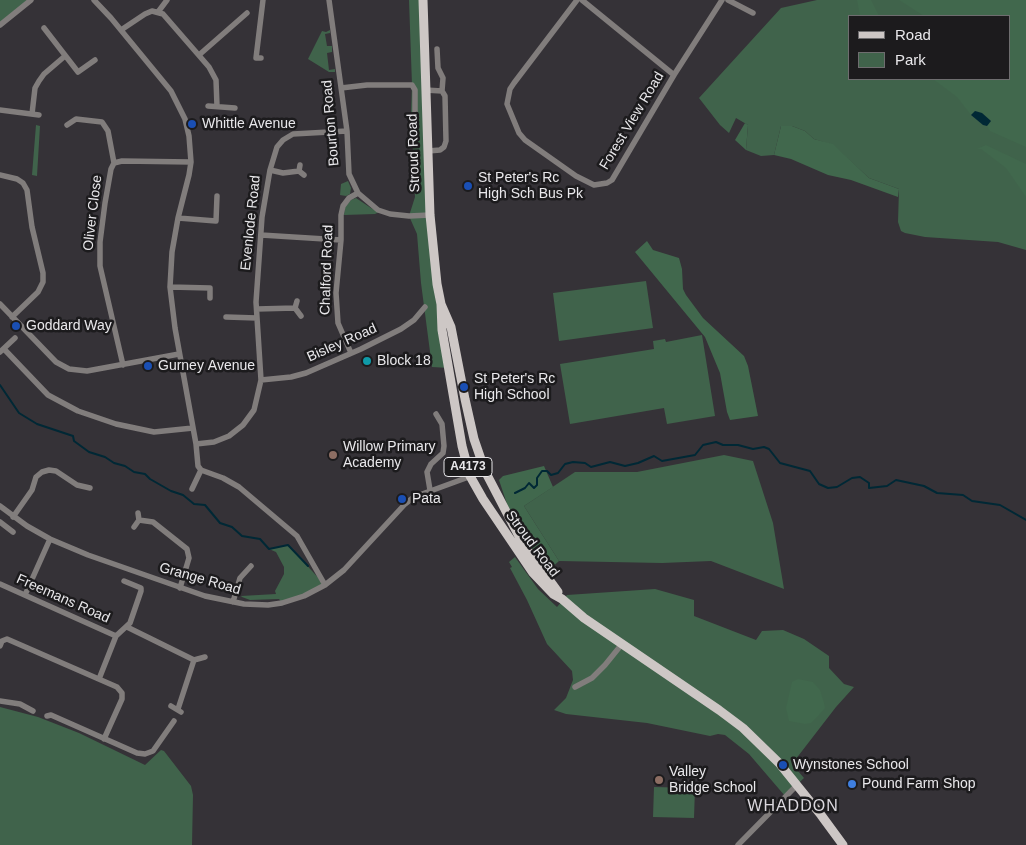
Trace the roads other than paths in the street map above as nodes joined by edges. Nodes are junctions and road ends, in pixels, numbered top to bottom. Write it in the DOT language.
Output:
graph roads {
  1 [pos="31,0"];
  2 [pos="94,0"];
  3 [pos="167,0"];
  4 [pos="263,0"];
  5 [pos="329,0"];
  6 [pos="423,0"];
  7 [pos="577,0"];
  8 [pos="582,0"];
  9 [pos="722,0"];
  10 [pos="728,0"];
  11 [pos="158,12"];
  12 [pos="247,13"];
  13 [pos="753,14"];
  14 [pos="0,25"];
  15 [pos="44,28"];
  16 [pos="121,30"];
  17 [pos="437,49"];
  18 [pos="199,55"];
  19 [pos="65,56"];
  20 [pos="261,58"];
  21 [pos="95,60"];
  22 [pos="674,75"];
  23 [pos="341,88"];
  24 [pos="426,90"];
  25 [pos="442,91"];
  26 [pos="208,106"];
  27 [pos="217,106"];
  28 [pos="235,108"];
  29 [pos="0,110"];
  30 [pos="32,114"];
  31 [pos="39,115"];
  32 [pos="67,125"];
  33 [pos="415,129"];
  34 [pos="347,131"];
  35 [pos="428,151"];
  36 [pos="191,162"];
  37 [pos="114,163"];
  38 [pos="270,170"];
  39 [pos="0,175"];
  40 [pos="304,175"];
  41 [pos="358,193"];
  42 [pos="217,196"];
  43 [pos="430,215"];
  44 [pos="178,218"];
  45 [pos="261,236"];
  46 [pos="341,240"];
  47 [pos="170,286"];
  48 [pos="210,298"];
  49 [pos="296,301"];
  50 [pos="0,304"];
  51 [pos="441,304"];
  52 [pos="425,307"];
  53 [pos="295,308"];
  54 [pos="256,309"];
  55 [pos="301,316"];
  56 [pos="12,317"];
  57 [pos="226,317"];
  58 [pos="257,318"];
  59 [pos="15,338"];
  60 [pos="2,351"];
  61 [pos="351,353"];
  62 [pos="179,354"];
  63 [pos="123,365"];
  64 [pos="261,380"];
  65 [pos="436,414"];
  66 [pos="193,428"];
  67 [pos="196,444"];
  68 [pos="201,470"];
  69 [pos="485,471"];
  70 [pos="470,476"];
  71 [pos="90,488"];
  72 [pos="192,489"];
  73 [pos="430,490"];
  74 [pos="0,506"];
  75 [pos="138,513"];
  76 [pos="13,517"];
  77 [pos="139,520"];
  78 [pos="0,522"];
  79 [pos="134,527"];
  80 [pos="13,532"];
  81 [pos="50,539"];
  82 [pos="519,546"];
  83 [pos="251,566"];
  84 [pos="246,572"];
  85 [pos="253,575"];
  86 [pos="124,581"];
  87 [pos="0,584"];
  88 [pos="325,585"];
  89 [pos="180,588"];
  90 [pos="26,595"];
  91 [pos="233,602"];
  92 [pos="128,627"];
  93 [pos="116,636"];
  94 [pos="622,644"];
  95 [pos="0,646"];
  96 [pos="205,657"];
  97 [pos="194,660"];
  98 [pos="99,679"];
  99 [pos="575,687"];
  100 [pos="0,701"];
  101 [pos="177,709"];
  102 [pos="34,711"];
  103 [pos="47,716"];
  104 [pos="174,721"];
  105 [pos="104,739"];
  106 [pos="797,785"];
  107 [pos="738,845"];
  108 [pos="843,845"];
  1 -- 14 [label="street"];
  2 -- 16 [label="street"];
  3 -- 11 [label="street"];
  4 -- 20 [label="street"];
  5 -- 23 [label="street, Bourton Road"];
  6 -- 24 [label="main road, Stroud Road / A4173"];
  7 -- 22 [label="street, Forest View Road"];
  8 -- 22 [label="street"];
  9 -- 22 [label="street, Forest View Road"];
  10 -- 13 [label="street"];
  11 -- 16 [label="street"];
  11 -- 18 [label="street"];
  12 -- 18 [label="street"];
  15 -- 19 [label="street"];
  16 -- 36 [label="street"];
  17 -- 25 [label="street"];
  18 -- 27 [label="street"];
  19 -- 21 [label="street"];
  19 -- 30 [label="street"];
  23 -- 33 [label="street"];
  23 -- 34 [label="street, Bourton Road"];
  24 -- 25 [label="street"];
  24 -- 35 [label="main road, Stroud Road / A4173"];
  25 -- 35 [label="street"];
  26 -- 27 [label="street"];
  27 -- 28 [label="street"];
  29 -- 30 [label="street"];
  30 -- 31 [label="street"];
  32 -- 37 [label="street"];
  34 -- 38 [label="street, Evenlode Road"];
  34 -- 41 [label="street, Bourton Road"];
  35 -- 43 [label="main road, Stroud Road / A4173"];
  36 -- 37 [label="street"];
  36 -- 44 [label="street"];
  37 -- 63 [label="street, Oliver Close"];
  38 -- 40 [label="street"];
  38 -- 45 [label="street, Evenlode Road"];
  39 -- 56 [label="street"];
  41 -- 43 [label="street, Bourton Road"];
  41 -- 46 [label="street, Chalford Road"];
  42 -- 44 [label="street"];
  43 -- 51 [label="main road, Stroud Road / A4173"];
  44 -- 47 [label="street"];
  45 -- 46 [label="street"];
  45 -- 54 [label="street, Evenlode Road"];
  46 -- 61 [label="street, Chalford Road"];
  47 -- 48 [label="street"];
  47 -- 62 [label="street"];
  49 -- 53 [label="street"];
  50 -- 56 [label="street"];
  51 -- 69 [label="main road, Stroud Road / A4173"];
  51 -- 70 [label="main road, Stroud Road / A4173"];
  52 -- 61 [label="street, Bisley Road"];
  53 -- 54 [label="street"];
  53 -- 55 [label="street"];
  54 -- 58 [label="street, Evenlode Road"];
  56 -- 63 [label="street"];
  57 -- 58 [label="street"];
  58 -- 64 [label="street, Evenlode Road"];
  59 -- 60 [label="street"];
  60 -- 66 [label="street"];
  61 -- 64 [label="street, Bisley Road"];
  62 -- 63 [label="street"];
  62 -- 66 [label="street"];
  64 -- 67 [label="street, Evenlode Road"];
  65 -- 73 [label="street"];
  66 -- 67 [label="street"];
  67 -- 68 [label="street"];
  68 -- 72 [label="street"];
  68 -- 88 [label="street"];
  69 -- 70 [label="street, Grange Road"];
  69 -- 82 [label="main road, Stroud Road / A4173"];
  70 -- 73 [label="street, Grange Road"];
  70 -- 82 [label="main road, Stroud Road / A4173"];
  71 -- 76 [label="street"];
  73 -- 88 [label="street, Grange Road"];
  74 -- 76 [label="street, Grange Road"];
  75 -- 77 [label="street"];
  76 -- 81 [label="street, Grange Road"];
  77 -- 79 [label="street"];
  77 -- 89 [label="street"];
  78 -- 80 [label="street"];
  81 -- 89 [label="street, Grange Road"];
  81 -- 90 [label="street"];
  82 -- 94 [label="main road, Stroud Road / A4173"];
  83 -- 84 [label="street"];
  84 -- 85 [label="street"];
  84 -- 91 [label="street"];
  86 -- 92 [label="street"];
  87 -- 90 [label="street, Freemans Road"];
  88 -- 91 [label="street, Grange Road"];
  89 -- 91 [label="street, Grange Road"];
  90 -- 93 [label="street, Freemans Road"];
  92 -- 93 [label="street"];
  92 -- 97 [label="street, Freemans Road"];
  93 -- 98 [label="street"];
  94 -- 99 [label="street"];
  94 -- 106 [label="main road, A4173"];
  95 -- 98 [label="street"];
  96 -- 97 [label="street"];
  97 -- 101 [label="street"];
  98 -- 105 [label="street"];
  100 -- 102 [label="street"];
  103 -- 105 [label="street"];
  104 -- 105 [label="street"];
  106 -- 107 [label="street"];
  106 -- 108 [label="main road, A4173"];
}
